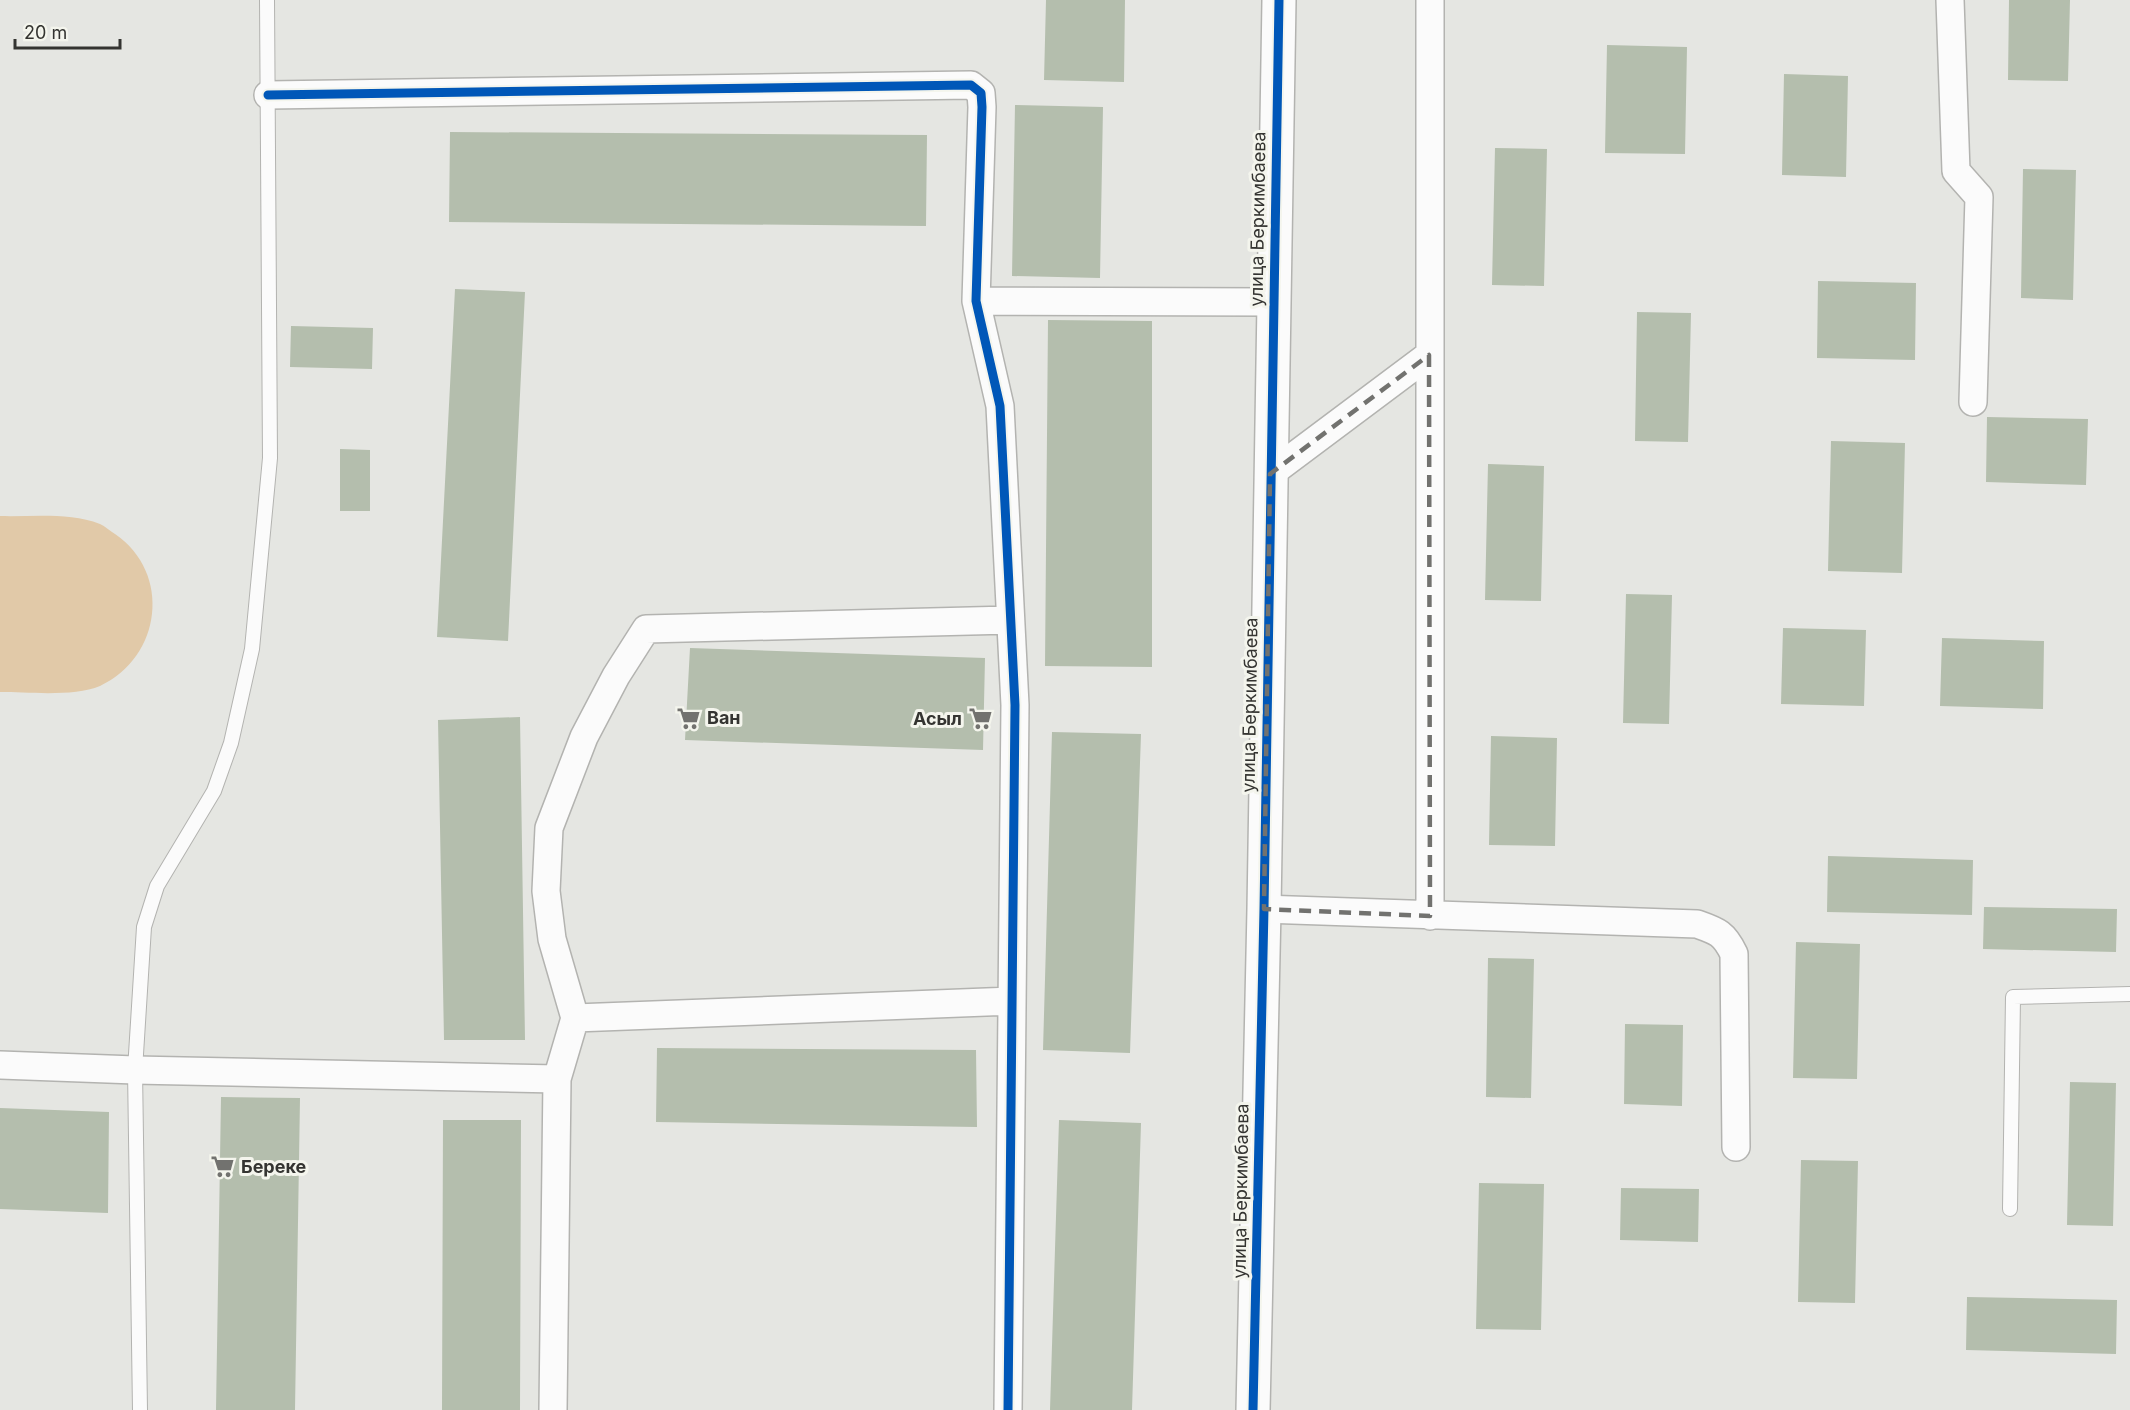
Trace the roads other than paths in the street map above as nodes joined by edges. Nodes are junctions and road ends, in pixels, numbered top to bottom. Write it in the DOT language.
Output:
graph roads {
  1 [pos="267,0"];
  2 [pos="1279,0"];
  3 [pos="1430,0"];
  4 [pos="1950,0"];
  5 [pos="268,95"];
  6 [pos="976,301"];
  7 [pos="1273,302"];
  8 [pos="1429,355"];
  9 [pos="1973,402"];
  10 [pos="1270,474"];
  11 [pos="1010,620"];
  12 [pos="1264,909"];
  13 [pos="1430,915"];
  14 [pos="2130,994"];
  15 [pos="1012,1001"];
  16 [pos="575,1018"];
  17 [pos="0,1065"];
  18 [pos="135,1070"];
  19 [pos="557,1079"];
  20 [pos="1736,1147"];
  21 [pos="2010,1209"];
  22 [pos="140,1410"];
  23 [pos="553,1410"];
  24 [pos="1008,1410"];
  25 [pos="1253,1410"];
  1 -- 5 [label="lane"];
  2 -- 7 [label="street, улица Беркимбаева"];
  3 -- 8 [label="street"];
  4 -- 9 [label="street"];
  5 -- 6 [label="street"];
  5 -- 18 [label="lane"];
  6 -- 7 [label="street"];
  6 -- 11 [label="street"];
  7 -- 10 [label="street, улица Беркимбаева"];
  8 -- 10 [label="street"];
  8 -- 13 [label="street"];
  10 -- 12 [label="street, улица Беркимбаева"];
  11 -- 15 [label="street"];
  11 -- 16 [label="street"];
  12 -- 13 [label="street"];
  12 -- 25 [label="street, улица Беркимбаева"];
  13 -- 20 [label="street"];
  14 -- 21 [label="lane"];
  15 -- 16 [label="street"];
  15 -- 24 [label="street"];
  16 -- 19 [label="street"];
  17 -- 18 [label="street"];
  18 -- 19 [label="street"];
  18 -- 22 [label="lane"];
  19 -- 23 [label="street"];
}
